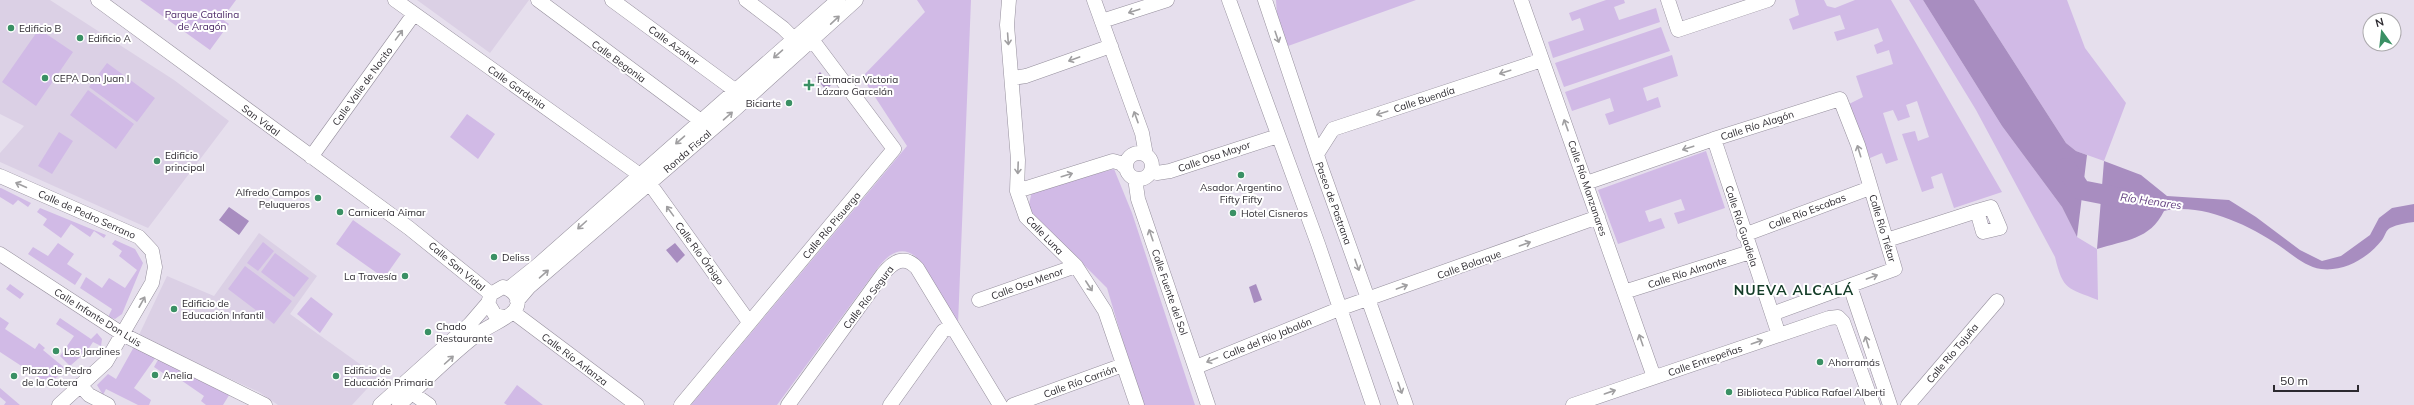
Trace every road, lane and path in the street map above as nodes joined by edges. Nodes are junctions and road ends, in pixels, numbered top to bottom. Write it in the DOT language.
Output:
graph roads {
  1 [pos="98,0"];
  2 [pos="395,0"];
  3 [pos="538,0"];
  4 [pos="612,0"];
  5 [pos="746,0"];
  6 [pos="838,0"];
  7 [pos="856,0"];
  8 [pos="1009,0"];
  9 [pos="1094,0"];
  10 [pos="1167,0"];
  11 [pos="1229,0"];
  12 [pos="1265,0"];
  13 [pos="1521,0"];
  14 [pos="1668,0"];
  15 [pos="1768,0"];
  16 [pos="414,14"];
  17 [pos="1102,21"];
  18 [pos="795,40"];
  19 [pos="813,40"];
  20 [pos="1110,46"];
  21 [pos="1542,60"];
  22 [pos="1012,78"];
  23 [pos="736,91"];
  24 [pos="701,121"];
  25 [pos="1306,121"];
  26 [pos="1333,129"];
  27 [pos="1278,136"];
  28 [pos="1714,139"];
  29 [pos="1317,154"];
  30 [pos="1146,155"];
  31 [pos="311,157"];
  32 [pos="1126,168"];
  33 [pos="1151,171"];
  34 [pos="0,176"];
  35 [pos="645,179"];
  36 [pos="1137,179"];
  37 [pos="1586,183"];
  38 [pos="1870,188"];
  39 [pos="1017,191"];
  40 [pos="1977,211"];
  41 [pos="1598,217"];
  42 [pos="1744,235"];
  43 [pos="424,239"];
  44 [pos="1887,240"];
  45 [pos="1750,252"];
  46 [pos="0,254"];
  47 [pos="1076,266"];
  48 [pos="1850,286"];
  49 [pos="508,288"];
  50 [pos="1624,292"];
  51 [pos="489,299"];
  52 [pos="1369,299"];
  53 [pos="979,300"];
  54 [pos="1997,300"];
  55 [pos="1343,308"];
  56 [pos="512,310"];
  57 [pos="1772,314"];
  58 [pos="749,322"];
  59 [pos="952,326"];
  60 [pos="124,335"];
  61 [pos="1779,335"];
  62 [pos="1123,365"];
  63 [pos="1196,367"];
  64 [pos="1654,377"];
  65 [pos="80,385"];
  66 [pos="412,393"];
  67 [pos="998,404"];
  68 [pos="58,405"];
  69 [pos="108,405"];
  70 [pos="265,405"];
  71 [pos="380,405"];
  72 [pos="399,405"];
  73 [pos="429,405"];
  74 [pos="637,405"];
  75 [pos="681,405"];
  76 [pos="788,405"];
  77 [pos="890,405"];
  78 [pos="1013,405"];
  79 [pos="1137,405"];
  80 [pos="1208,405"];
  81 [pos="1373,405"];
  82 [pos="1406,405"];
  83 [pos="1573,405"];
  84 [pos="1873,405"];
  85 [pos="1890,405"];
  86 [pos="1908,405"];
  1 -- 31 [label="street, San Vidal"];
  2 -- 16 [label="street, Calle Gardenia"];
  3 -- 24 [label="street, Calle Begonia"];
  4 -- 23 [label="street, Calle Azahar"];
  5 -- 18 [label="street"];
  6 -- 18 [label="street, Ronda Fiscal"];
  19 -- 7 [label="street, Ronda Fiscal, one-way"];
  8 -- 22 [label="street, Calle Luna, one-way"];
  9 -- 17 [label="street"];
  10 -- 17 [label="street, one-way"];
  11 -- 27 [label="street"];
  12 -- 25 [label="street, Paseo de Pastrana, one-way"];
  13 -- 21 [label="street, Calle Río Manzanares"];
  14 -- 15 [label="street"];
  31 -- 16 [label="street, Calle Valle de Nocito, one-way"];
  16 -- 35 [label="street, Calle Gardenia"];
  17 -- 20 [label="street"];
  18 -- 23 [label="street, Ronda Fiscal, one-way"];
  35 -- 19 [label="street, Ronda Fiscal, one-way"];
  19 -- 58 [label="street, Calle Río Pisuerga"];
  20 -- 22 [label="street, one-way"];
  30 -- 20 [label="street, one-way"];
  21 -- 26 [label="street, Calle Buendía, one-way"];
  37 -- 21 [label="street, Calle Río Manzanares, one-way"];
  22 -- 39 [label="street, Calle Luna, one-way"];
  23 -- 24 [label="street, Ronda Fiscal"];
  24 -- 35 [label="street, Ronda Fiscal, one-way"];
  25 -- 26 [label="street"];
  25 -- 29 [label="street, Paseo de Pastrana"];
  26 -- 29 [label="street"];
  27 -- 33 [label="street, Calle Osa Mayor"];
  27 -- 55 [label="street"];
  28 -- 37 [label="street, Calle Río Alagón, one-way"];
  38 -- 28 [label="street, Calle Río Alagón, one-way"];
  28 -- 42 [label="street, Calle Río Guadiela"];
  29 -- 52 [label="street, Paseo de Pastrana, one-way"];
  30 -- 32 [label="street"];
  30 -- 33 [label="street"];
  31 -- 43 [label="street, San Vidal"];
  32 -- 36 [label="street"];
  39 -- 32 [label="street, one-way"];
  33 -- 36 [label="street"];
  60 -- 34 [label="street, Calle de Pedro Serrano, one-way"];
  35 -- 49 [label="street, Ronda Fiscal, one-way"];
  56 -- 35 [label="street, Ronda Fiscal, one-way"];
  58 -- 35 [label="street, Calle Río Órbigo, one-way"];
  63 -- 36 [label="street, Calle Fuente del Sol, one-way"];
  37 -- 41 [label="street, Calle Río Manzanares"];
  38 -- 42 [label="street, Calle Río Escabas"];
  38 -- 44 [label="street, Calle Río Tiétar"];
  39 -- 47 [label="street, Calle Luna"];
  40 -- 44 [label="street"];
  41 -- 50 [label="street, Calle Río Manzanares"];
  52 -- 41 [label="street, Calle Bolarque, one-way"];
  42 -- 45 [label="street, Calle Río Guadiela"];
  43 -- 51 [label="street, Calle San Vidal"];
  48 -- 44 [label="street, Calle Río Tiétar, one-way"];
  45 -- 50 [label="street, Calle Río Almonte"];
  45 -- 57 [label="street, Calle Río Guadiela"];
  46 -- 60 [label="street, Calle Infante Don Luis"];
  47 -- 53 [label="street, Calle Osa Menor"];
  47 -- 62 [label="street, Calle Luna, one-way"];
  48 -- 57 [label="street"];
  85 -- 48 [label="street, one-way"];
  49 -- 51 [label="street, Ronda Fiscal"];
  49 -- 56 [label="street"];
  64 -- 50 [label="street, Calle Río Manzanares, one-way"];
  51 -- 56 [label="street"];
  51 -- 71 [label="street, Ronda Fiscal"];
  52 -- 55 [label="street, Calle Bolarque"];
  52 -- 82 [label="street, Paseo de Pastrana, one-way"];
  54 -- 86 [label="street, Calle Río Tajuña"];
  55 -- 63 [label="street, Calle del Río Jabalón, one-way"];
  55 -- 81 [label="street"];
  66 -- 56 [label="street, Ronda Fiscal, one-way"];
  56 -- 74 [label="street, Calle Río Arlanza"];
  57 -- 61 [label="street, Calle Río Guadiela"];
  58 -- 75 [label="street, Calle Río Pisuerga"];
  59 -- 67 [label="street, Calle Río Segura"];
  59 -- 76 [label="street, Calle Río Segura"];
  59 -- 77 [label="street"];
  60 -- 65 [label="street, Calle de Pedro Serrano"];
  60 -- 70 [label="street, Calle Infante Don Luis"];
  64 -- 61 [label="street, Calle Entrepeñas, one-way"];
  61 -- 84 [label="street, Calle Entrepeñas"];
  62 -- 78 [label="street, Calle Río Carrión"];
  62 -- 79 [label="street, Calle Luna"];
  63 -- 80 [label="street, Calle Fuente del Sol"];
  83 -- 64 [label="street, Calle Entrepeñas, one-way"];
  65 -- 68 [label="street, Calle de Pedro Serrano"];
  65 -- 69 [label="street"];
  66 -- 72 [label="street, Ronda Fiscal"];
  66 -- 73 [label="street"];
}
